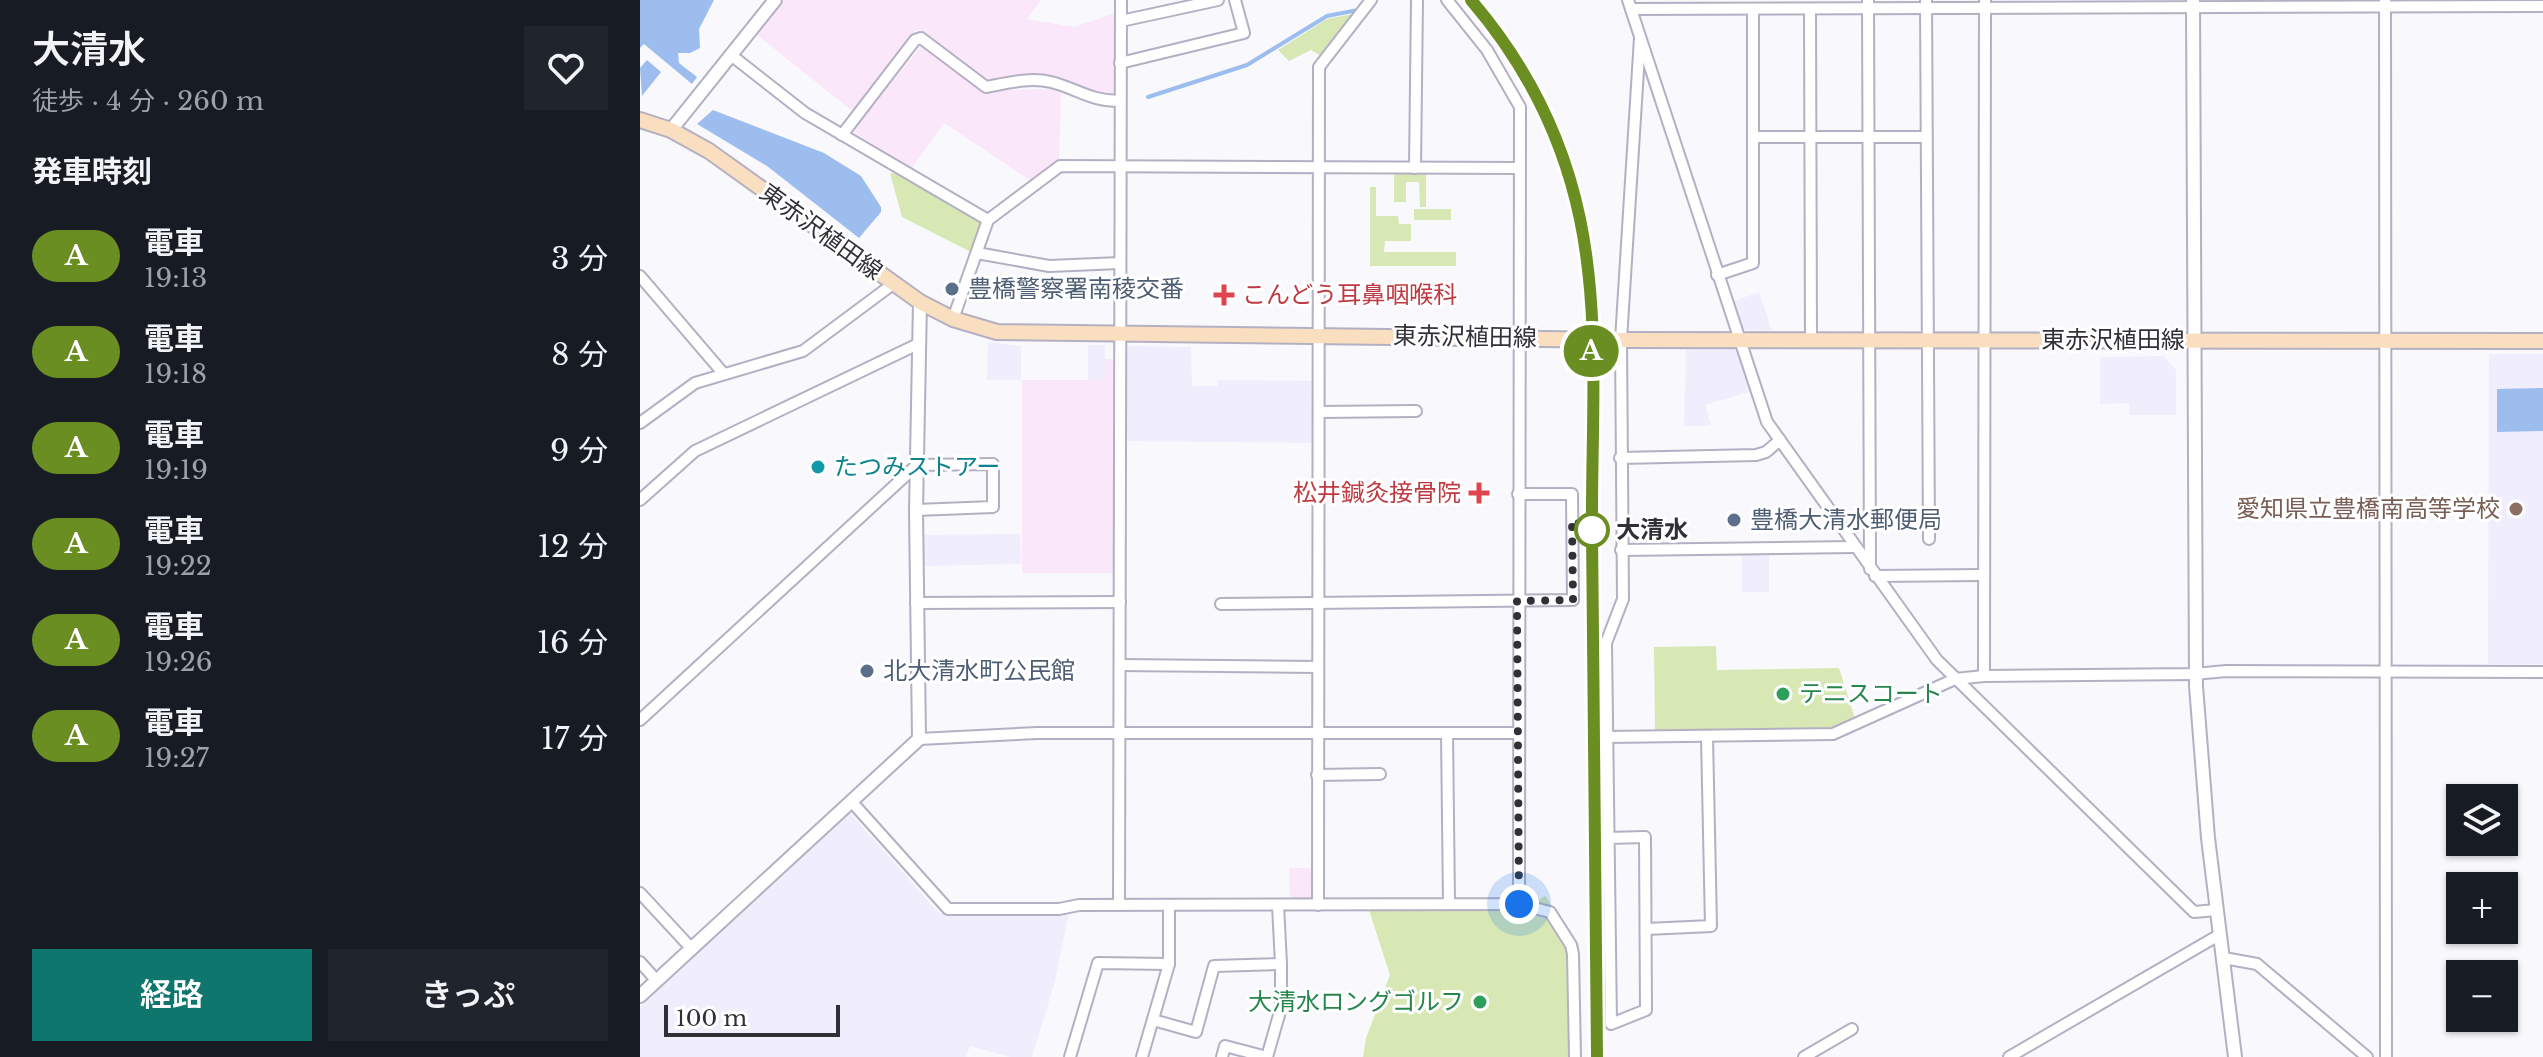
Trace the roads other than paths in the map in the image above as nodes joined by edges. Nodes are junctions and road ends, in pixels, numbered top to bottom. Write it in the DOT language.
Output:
graph roads {
  1 [pos="775,0"];
  2 [pos="1121,0"];
  3 [pos="1218,0"];
  4 [pos="1235,0"];
  5 [pos="1371,0"];
  6 [pos="1417,0"];
  7 [pos="1447,0"];
  8 [pos="2193,3"];
  9 [pos="2385,3"];
  10 [pos="1985,4"];
  11 [pos="1630,5"];
  12 [pos="1696,5"];
  13 [pos="1868,5"];
  14 [pos="1926,5"];
  15 [pos="2543,6"];
  16 [pos="1753,9"];
  17 [pos="1810,9"];
  18 [pos="1121,21"];
  19 [pos="1640,38"];
  20 [pos="731,55"];
  21 [pos="1120,63"];
  22 [pos="1120,101"];
  23 [pos="640,120"];
  24 [pos="671,130"];
  25 [pos="842,135"];
  26 [pos="1811,135"];
  27 [pos="1870,136"];
  28 [pos="1753,137"];
  29 [pos="1926,137"];
  30 [pos="1120,167"];
  31 [pos="1319,167"];
  32 [pos="1415,168"];
  33 [pos="1519,168"];
  34 [pos="988,220"];
  35 [pos="977,253"];
  36 [pos="1120,263"];
  37 [pos="1717,275"];
  38 [pos="640,276"];
  39 [pos="893,284"];
  40 [pos="920,302"];
  41 [pos="953,319"];
  42 [pos="1121,335"];
  43 [pos="1319,335"];
  44 [pos="1519,337"];
  45 [pos="1739,339"];
  46 [pos="2386,339"];
  47 [pos="1621,340"];
  48 [pos="1811,340"];
  49 [pos="1868,340"];
  50 [pos="1983,340"];
  51 [pos="2194,340"];
  52 [pos="1927,341"];
  53 [pos="2543,341"];
  54 [pos="918,344"];
  55 [pos="723,373"];
  56 [pos="1416,411"];
  57 [pos="1319,412"];
  58 [pos="640,423"];
  59 [pos="1780,440"];
  60 [pos="1620,458"];
  61 [pos="917,465"];
  62 [pos="1518,494"];
  63 [pos="640,500"];
  64 [pos="916,510"];
  65 [pos="1929,539"];
  66 [pos="1854,547"];
  67 [pos="1621,550"];
  68 [pos="1872,573"];
  69 [pos="1982,575"];
  70 [pos="1517,601"];
  71 [pos="1120,602"];
  72 [pos="916,603"];
  73 [pos="1221,604"];
  74 [pos="1318,604"];
  75 [pos="1120,665"];
  76 [pos="1318,667"];
  77 [pos="2543,672"];
  78 [pos="2195,674"];
  79 [pos="2386,674"];
  80 [pos="1984,676"];
  81 [pos="1955,679"];
  82 [pos="640,720"];
  83 [pos="1119,733"];
  84 [pos="1447,733"];
  85 [pos="1517,733"];
  86 [pos="1317,734"];
  87 [pos="1606,737"];
  88 [pos="1707,737"];
  89 [pos="919,739"];
  90 [pos="1380,774"];
  91 [pos="1317,775"];
  92 [pos="851,801"];
  93 [pos="1608,838"];
  94 [pos="640,893"];
  95 [pos="1449,903"];
  96 [pos="1519,904"];
  97 [pos="1119,905"];
  98 [pos="1169,905"];
  99 [pos="1278,905"];
  100 [pos="1318,905"];
  101 [pos="2216,910"];
  102 [pos="1646,929"];
  103 [pos="2219,935"];
  104 [pos="692,949"];
  105 [pos="2224,958"];
  106 [pos="640,962"];
  107 [pos="1169,964"];
  108 [pos="1281,964"];
  109 [pos="657,981"];
  110 [pos="640,996"];
  111 [pos="1153,1020"];
  112 [pos="1852,1029"];
  113 [pos="1070,1057"];
  114 [pos="1142,1057"];
  115 [pos="1222,1057"];
  116 [pos="1267,1057"];
  117 [pos="1575,1057"];
  118 [pos="1804,1057"];
  119 [pos="2009,1057"];
  120 [pos="2235,1057"];
  121 [pos="2367,1057"];
  122 [pos="2386,1057"];
  1 -- 20 [label="street"];
  2 -- 18 [label="street"];
  3 -- 18 [label="street"];
  4 -- 21 [label="street"];
  5 -- 31 [label="street"];
  6 -- 32 [label="street"];
  7 -- 33 [label="street"];
  8 -- 9 [label="street"];
  8 -- 10 [label="street"];
  8 -- 51 [label="street"];
  9 -- 15 [label="street"];
  9 -- 46 [label="street"];
  10 -- 14 [label="street"];
  10 -- 50 [label="street"];
  11 -- 12 [label="street"];
  11 -- 19 [label="street"];
  12 -- 16 [label="street"];
  13 -- 14 [label="street"];
  13 -- 17 [label="street"];
  13 -- 27 [label="street"];
  14 -- 29 [label="street"];
  16 -- 17 [label="street"];
  16 -- 28 [label="street"];
  17 -- 26 [label="street"];
  18 -- 21 [label="street"];
  19 -- 37 [label="street"];
  19 -- 47 [label="street"];
  20 -- 24 [label="street"];
  20 -- 25 [label="street"];
  21 -- 22 [label="street"];
  22 -- 25 [label="street"];
  22 -- 30 [label="street"];
  23 -- 24 [label="main road, 東赤沢植田線"];
  24 -- 39 [label="main road, 東赤沢植田線"];
  25 -- 34 [label="street"];
  26 -- 27 [label="street"];
  26 -- 28 [label="street"];
  26 -- 48 [label="street"];
  27 -- 29 [label="street"];
  27 -- 49 [label="street"];
  28 -- 37 [label="street"];
  29 -- 52 [label="street"];
  30 -- 31 [label="street"];
  30 -- 34 [label="street"];
  30 -- 36 [label="street"];
  31 -- 32 [label="street"];
  31 -- 43 [label="street"];
  32 -- 33 [label="street"];
  33 -- 44 [label="street"];
  34 -- 35 [label="street"];
  35 -- 36 [label="street"];
  35 -- 41 [label="street"];
  36 -- 42 [label="street"];
  37 -- 45 [label="street"];
  38 -- 55 [label="street"];
  39 -- 40 [label="main road, 東赤沢植田線"];
  39 -- 55 [label="street"];
  40 -- 41 [label="main road, 東赤沢植田線"];
  40 -- 54 [label="street"];
  41 -- 42 [label="main road, 東赤沢植田線"];
  42 -- 43 [label="main road, 東赤沢植田線"];
  42 -- 71 [label="street"];
  43 -- 44 [label="main road, 東赤沢植田線"];
  43 -- 57 [label="street"];
  44 -- 47 [label="main road, 東赤沢植田線"];
  44 -- 62 [label="street"];
  45 -- 47 [label="main road, 東赤沢植田線"];
  45 -- 48 [label="main road, 東赤沢植田線"];
  45 -- 59 [label="street"];
  46 -- 51 [label="main road, 東赤沢植田線"];
  46 -- 53 [label="main road, 東赤沢植田線"];
  46 -- 79 [label="street"];
  47 -- 60 [label="street"];
  48 -- 49 [label="main road, 東赤沢植田線"];
  49 -- 52 [label="main road, 東赤沢植田線"];
  49 -- 68 [label="street"];
  50 -- 51 [label="main road, 東赤沢植田線"];
  50 -- 52 [label="main road, 東赤沢植田線"];
  50 -- 69 [label="street"];
  51 -- 78 [label="street"];
  52 -- 65 [label="street"];
  54 -- 61 [label="street"];
  54 -- 63 [label="street"];
  55 -- 58 [label="street"];
  56 -- 57 [label="street"];
  57 -- 74 [label="street"];
  59 -- 60 [label="street"];
  59 -- 66 [label="street"];
  60 -- 67 [label="street"];
  61 -- 64 [label="street"];
  61 -- 64 [label="street"];
  61 -- 82 [label="street"];
  62 -- 70 [label="street"];
  62 -- 70 [label="street"];
  64 -- 72 [label="street"];
  66 -- 67 [label="street"];
  66 -- 68 [label="street"];
  67 -- 87 [label="street"];
  68 -- 69 [label="street"];
  68 -- 81 [label="street"];
  69 -- 80 [label="street"];
  70 -- 74 [label="street"];
  70 -- 85 [label="street"];
  71 -- 72 [label="street"];
  71 -- 75 [label="street"];
  72 -- 89 [label="street"];
  73 -- 74 [label="street"];
  74 -- 76 [label="street"];
  75 -- 76 [label="street"];
  75 -- 83 [label="street"];
  76 -- 86 [label="street"];
  77 -- 79 [label="street"];
  78 -- 79 [label="street"];
  78 -- 80 [label="street"];
  78 -- 101 [label="street"];
  79 -- 122 [label="street"];
  80 -- 81 [label="street"];
  81 -- 88 [label="street"];
  81 -- 101 [label="street"];
  83 -- 86 [label="street"];
  83 -- 89 [label="street"];
  83 -- 97 [label="street"];
  84 -- 85 [label="street"];
  84 -- 86 [label="street"];
  84 -- 95 [label="street"];
  85 -- 96 [label="street"];
  86 -- 91 [label="street"];
  87 -- 88 [label="street"];
  87 -- 93 [label="street"];
  88 -- 102 [label="street"];
  89 -- 92 [label="street"];
  90 -- 91 [label="street"];
  91 -- 100 [label="street"];
  92 -- 97 [label="street"];
  92 -- 104 [label="street"];
  93 -- 102 [label="street"];
  93 -- 102 [label="street"];
  94 -- 104 [label="street"];
  95 -- 96 [label="street"];
  95 -- 100 [label="street"];
  96 -- 117 [label="street"];
  97 -- 98 [label="street"];
  98 -- 99 [label="street"];
  98 -- 107 [label="street"];
  99 -- 100 [label="street"];
  99 -- 108 [label="street"];
  101 -- 103 [label="street"];
  103 -- 105 [label="street"];
  103 -- 119 [label="street"];
  104 -- 109 [label="street"];
  105 -- 120 [label="street"];
  105 -- 121 [label="street"];
  106 -- 109 [label="street"];
  107 -- 111 [label="street"];
  107 -- 113 [label="street"];
  108 -- 111 [label="street"];
  108 -- 116 [label="street"];
  109 -- 110 [label="street"];
  111 -- 114 [label="street"];
  112 -- 118 [label="street"];
  115 -- 116 [label="street"];
}
